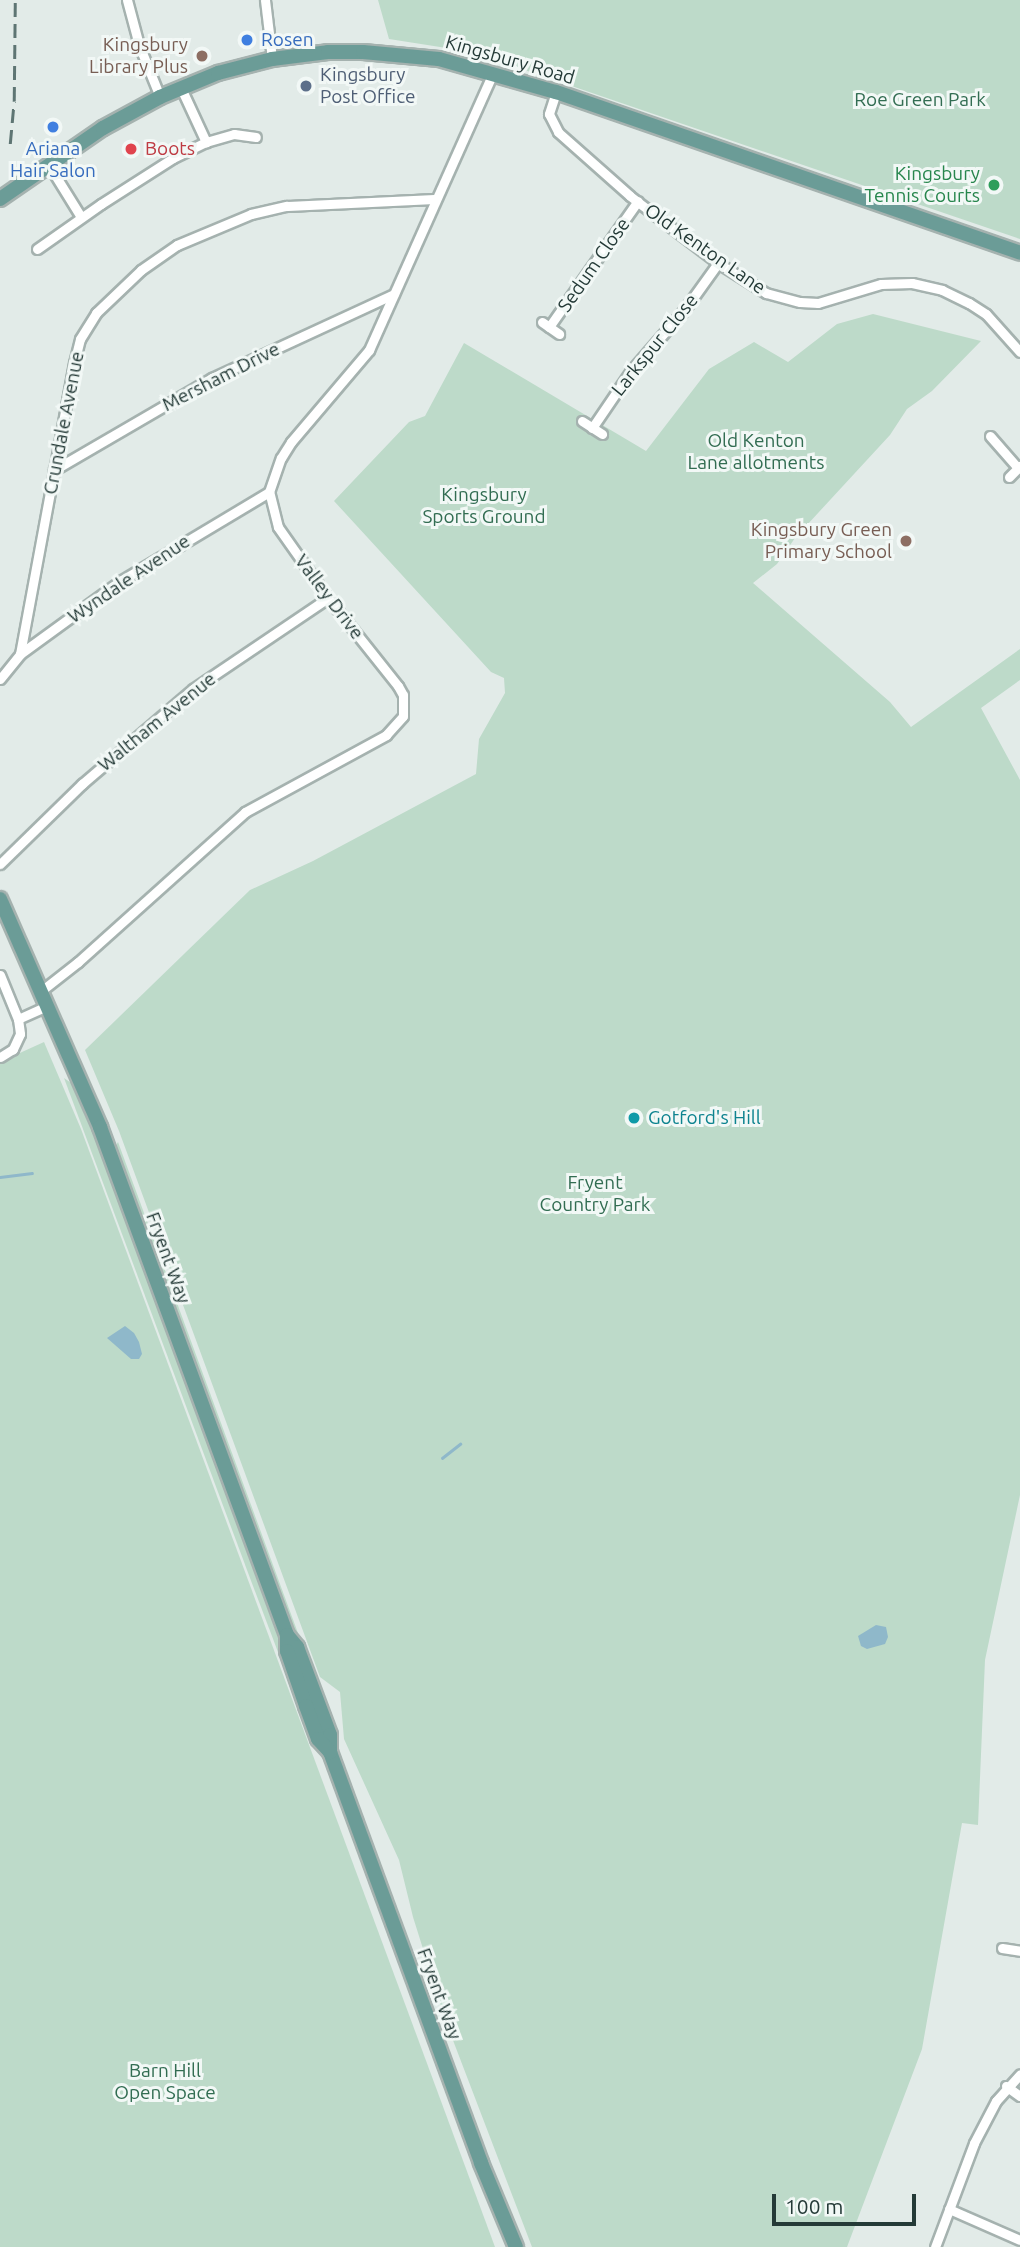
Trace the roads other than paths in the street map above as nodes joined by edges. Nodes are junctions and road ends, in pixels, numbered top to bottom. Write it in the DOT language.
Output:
graph roads {
  1 [pos="127,0"];
  2 [pos="265,0"];
  3 [pos="272,59"];
  4 [pos="493,73"];
  5 [pos="181,88"];
  6 [pos="556,92"];
  7 [pos="160,97"];
  8 [pos="256,137"];
  9 [pos="206,142"];
  10 [pos="50,167"];
  11 [pos="0,199"];
  12 [pos="435,199"];
  13 [pos="638,201"];
  14 [pos="81,217"];
  15 [pos="37,250"];
  16 [pos="1020,253"];
  17 [pos="719,263"];
  18 [pos="394,293"];
  19 [pos="559,334"];
  20 [pos="1020,352"];
  21 [pos="582,421"];
  22 [pos="592,428"];
  23 [pos="601,434"];
  24 [pos="990,436"];
  25 [pos="1019,467"];
  26 [pos="54,470"];
  27 [pos="1009,477"];
  28 [pos="269,492"];
  29 [pos="328,598"];
  30 [pos="20,654"];
  31 [pos="0,679"];
  32 [pos="0,864"];
  33 [pos="0,899"];
  34 [pos="0,975"];
  35 [pos="41,991"];
  36 [pos="47,1006"];
  37 [pos="18,1018"];
  38 [pos="0,1057"];
  39 [pos="1002,1948"];
  40 [pos="1020,1951"];
  41 [pos="1020,2074"];
  42 [pos="1006,2086"];
  43 [pos="1020,2096"];
  44 [pos="949,2209"];
  45 [pos="1020,2240"];
  46 [pos="516,2247"];
  47 [pos="935,2247"];
  1 -- 7 [label="street"];
  2 -- 3 [label="street"];
  3 -- 4 [label="main road, Kingsbury Road"];
  3 -- 5 [label="main road, Kingsbury Road"];
  4 -- 6 [label="main road, Kingsbury Road"];
  4 -- 12 [label="street"];
  5 -- 7 [label="main road, Kingsbury Road"];
  5 -- 9 [label="street"];
  6 -- 13 [label="street, Old Kenton Lane"];
  6 -- 16 [label="main road, Kingsbury Road"];
  7 -- 10 [label="main road, Kingsbury Road"];
  8 -- 9 [label="street"];
  9 -- 14 [label="street"];
  10 -- 11 [label="main road, Kingsbury Road"];
  10 -- 14 [label="street"];
  12 -- 18 [label="street"];
  12 -- 26 [label="street, Crundale Avenue"];
  13 -- 17 [label="street, Old Kenton Lane"];
  13 -- 19 [label="street, Sedum Close"];
  14 -- 15 [label="street"];
  17 -- 20 [label="street, Old Kenton Lane"];
  17 -- 22 [label="street, Larkspur Close"];
  18 -- 26 [label="street, Mersham Drive"];
  18 -- 28 [label="street"];
  21 -- 22 [label="street"];
  22 -- 23 [label="street"];
  24 -- 25 [label="street"];
  25 -- 27 [label="street"];
  26 -- 30 [label="street, Crundale Avenue"];
  28 -- 29 [label="street, Valley Drive"];
  28 -- 30 [label="street, Wyndale Avenue"];
  29 -- 32 [label="street, Waltham Avenue"];
  29 -- 35 [label="street, Valley Drive"];
  30 -- 31 [label="street, Wyndale Avenue"];
  33 -- 35 [label="main road, Fryent Way"];
  34 -- 37 [label="street"];
  35 -- 36 [label="main road, Fryent Way"];
  36 -- 37 [label="street"];
  36 -- 46 [label="main road, Fryent Way"];
  37 -- 38 [label="street"];
  39 -- 40 [label="street"];
  41 -- 42 [label="street"];
  42 -- 43 [label="street"];
  42 -- 44 [label="street"];
  44 -- 45 [label="street"];
  44 -- 47 [label="street"];
}
